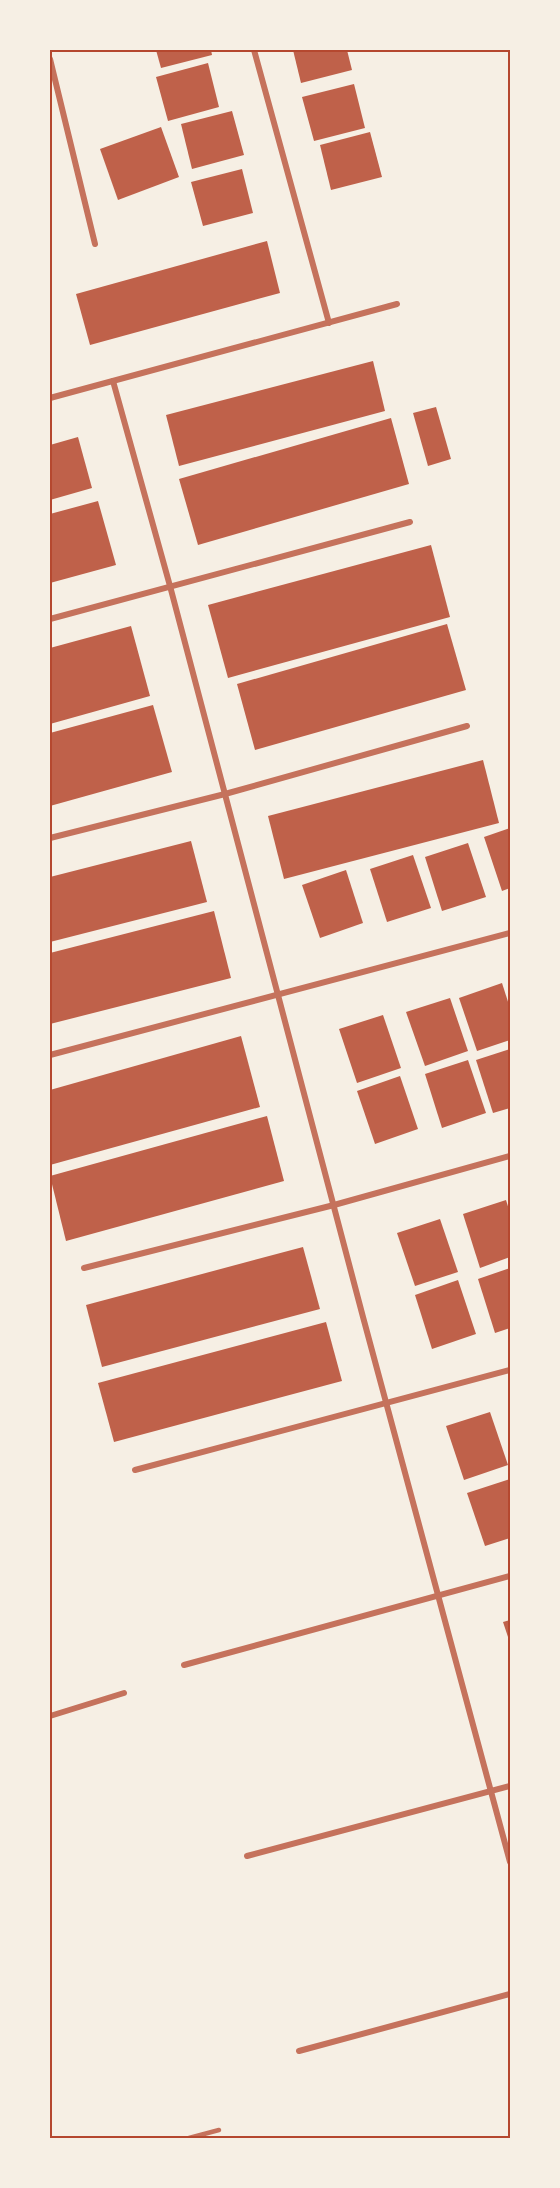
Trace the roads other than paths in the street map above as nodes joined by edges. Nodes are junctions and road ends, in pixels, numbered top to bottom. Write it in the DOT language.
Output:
graph roads {
  1 [pos="254,50"];
  2 [pos="50,59"];
  3 [pos="95,243"];
  4 [pos="397,304"];
  5 [pos="329,323"];
  6 [pos="112,381"];
  7 [pos="50,398"];
  8 [pos="410,522"];
  9 [pos="170,586"];
  10 [pos="50,619"];
  11 [pos="467,726"];
  12 [pos="225,794"];
  13 [pos="50,838"];
  14 [pos="510,933"];
  15 [pos="278,994"];
  16 [pos="50,1055"];
  17 [pos="510,1156"];
  18 [pos="334,1205"];
  19 [pos="84,1268"];
  20 [pos="510,1370"];
  21 [pos="386,1403"];
  22 [pos="135,1470"];
  23 [pos="510,1576"];
  24 [pos="437,1595"];
  25 [pos="184,1665"];
  26 [pos="124,1693"];
  27 [pos="50,1716"];
  28 [pos="510,1786"];
  29 [pos="492,1790"];
  30 [pos="247,1856"];
  31 [pos="510,1862"];
  32 [pos="510,1994"];
  33 [pos="299,2051"];
  34 [pos="219,2130"];
  35 [pos="189,2139"];
  1 -- 5 [label="street"];
  2 -- 3 [label="street"];
  4 -- 5 [label="street"];
  5 -- 6 [label="street"];
  6 -- 7 [label="street"];
  6 -- 9 [label="street"];
  8 -- 9 [label="street"];
  9 -- 10 [label="street"];
  9 -- 12 [label="street"];
  11 -- 12 [label="street"];
  12 -- 13 [label="street"];
  12 -- 15 [label="street"];
  14 -- 15 [label="street"];
  15 -- 16 [label="street"];
  15 -- 18 [label="street"];
  17 -- 18 [label="street"];
  18 -- 19 [label="street"];
  18 -- 21 [label="street"];
  20 -- 21 [label="street"];
  21 -- 22 [label="street"];
  21 -- 24 [label="street"];
  23 -- 24 [label="street"];
  24 -- 25 [label="street"];
  24 -- 29 [label="street"];
  26 -- 27 [label="street"];
  28 -- 29 [label="street"];
  29 -- 30 [label="street"];
  29 -- 31 [label="street"];
  32 -- 33 [label="street"];
  34 -- 35 [label="lane"];
}
